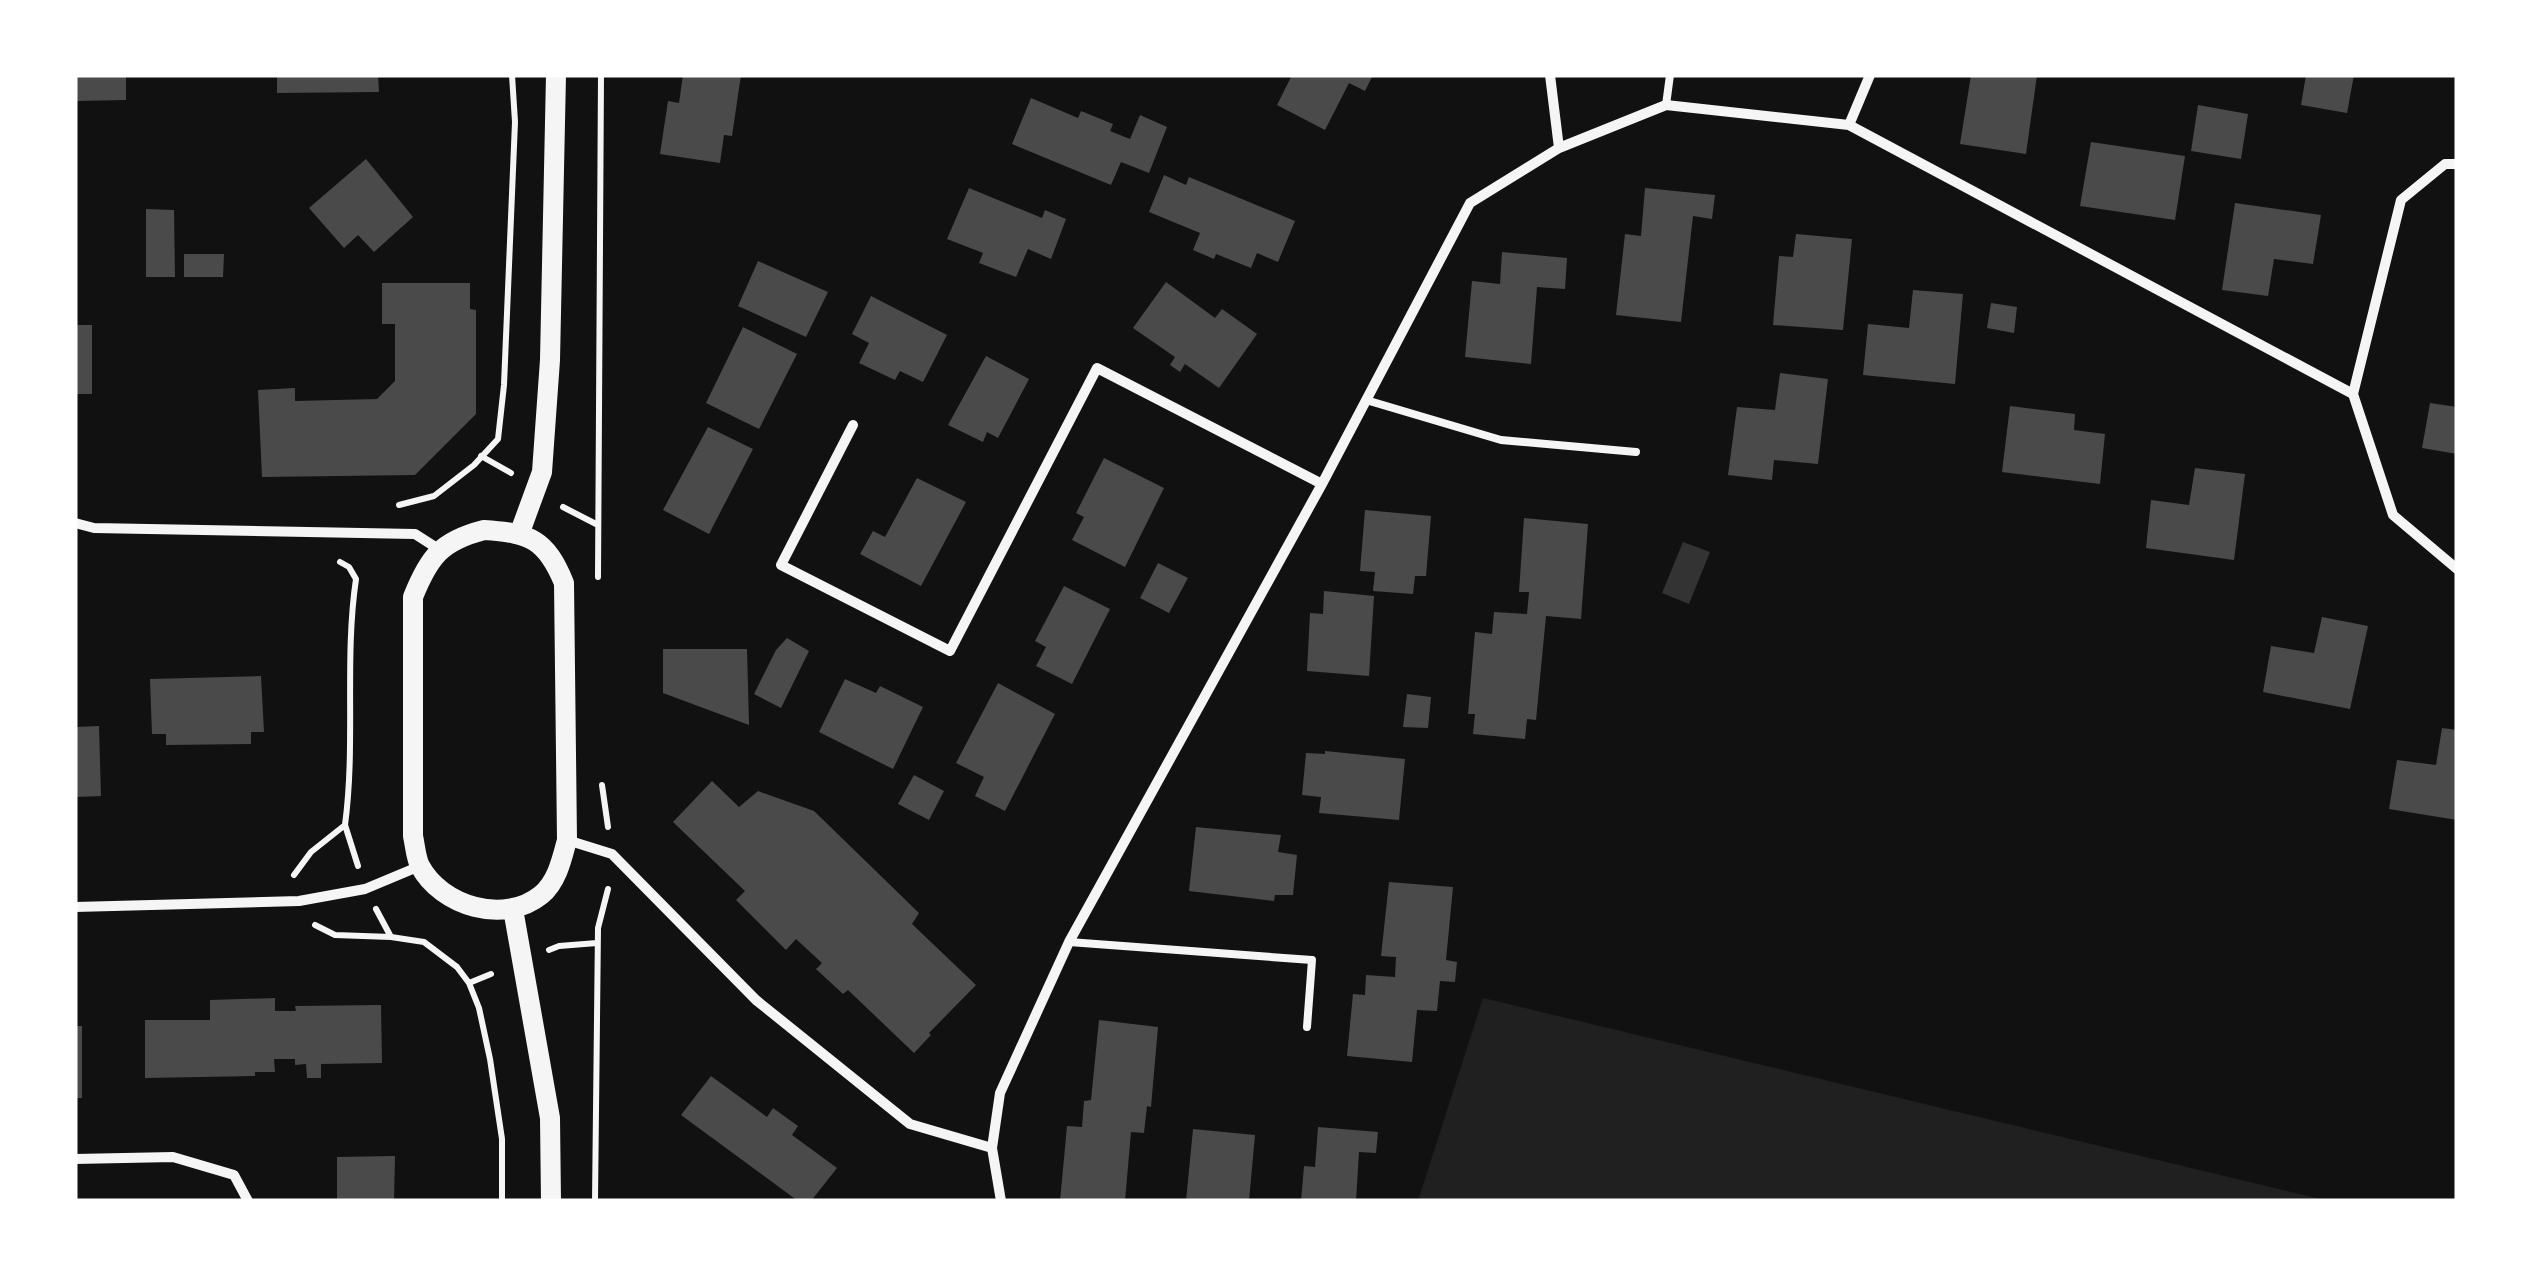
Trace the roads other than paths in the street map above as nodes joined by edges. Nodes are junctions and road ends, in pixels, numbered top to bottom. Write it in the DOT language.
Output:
graph roads {
  1 [pos="556,75"];
  2 [pos="1550,75"];
  3 [pos="1670,75"];
  4 [pos="1870,75"];
  5 [pos="1666,105"];
  6 [pos="1848,125"];
  7 [pos="1559,148"];
  8 [pos="2457,164"];
  9 [pos="2353,394"];
  10 [pos="1366,400"];
  11 [pos="852,425"];
  12 [pos="1636,452"];
  13 [pos="1322,484"];
  14 [pos="75,524"];
  15 [pos="520,532"];
  16 [pos="440,550"];
  17 [pos="2457,569"];
  18 [pos="567,840"];
  19 [pos="420,866"];
  20 [pos="75,907"];
  21 [pos="514,909"];
  22 [pos="1069,942"];
  23 [pos="1306,1027"];
  24 [pos="992,1148"];
  25 [pos="75,1159"];
  26 [pos="248,1201"];
  27 [pos="551,1201"];
  28 [pos="1001,1201"];
  1 -- 15 [label="main road"];
  2 -- 7 [label="street"];
  3 -- 5 [label="lane"];
  4 -- 6 [label="street"];
  5 -- 6 [label="street"];
  5 -- 7 [label="street"];
  6 -- 9 [label="street"];
  7 -- 10 [label="street"];
  8 -- 9 [label="street"];
  9 -- 17 [label="street"];
  10 -- 12 [label="lane"];
  10 -- 13 [label="street"];
  11 -- 13 [label="street"];
  13 -- 22 [label="street"];
  14 -- 16 [label="street"];
  15 -- 16 [label="main road"];
  15 -- 18 [label="main road"];
  16 -- 19 [label="main road"];
  18 -- 21 [label="main road"];
  18 -- 24 [label="street"];
  19 -- 20 [label="street"];
  19 -- 21 [label="main road"];
  21 -- 27 [label="main road"];
  22 -- 23 [label="lane"];
  22 -- 24 [label="street"];
  24 -- 28 [label="street"];
  25 -- 26 [label="street"];
}
